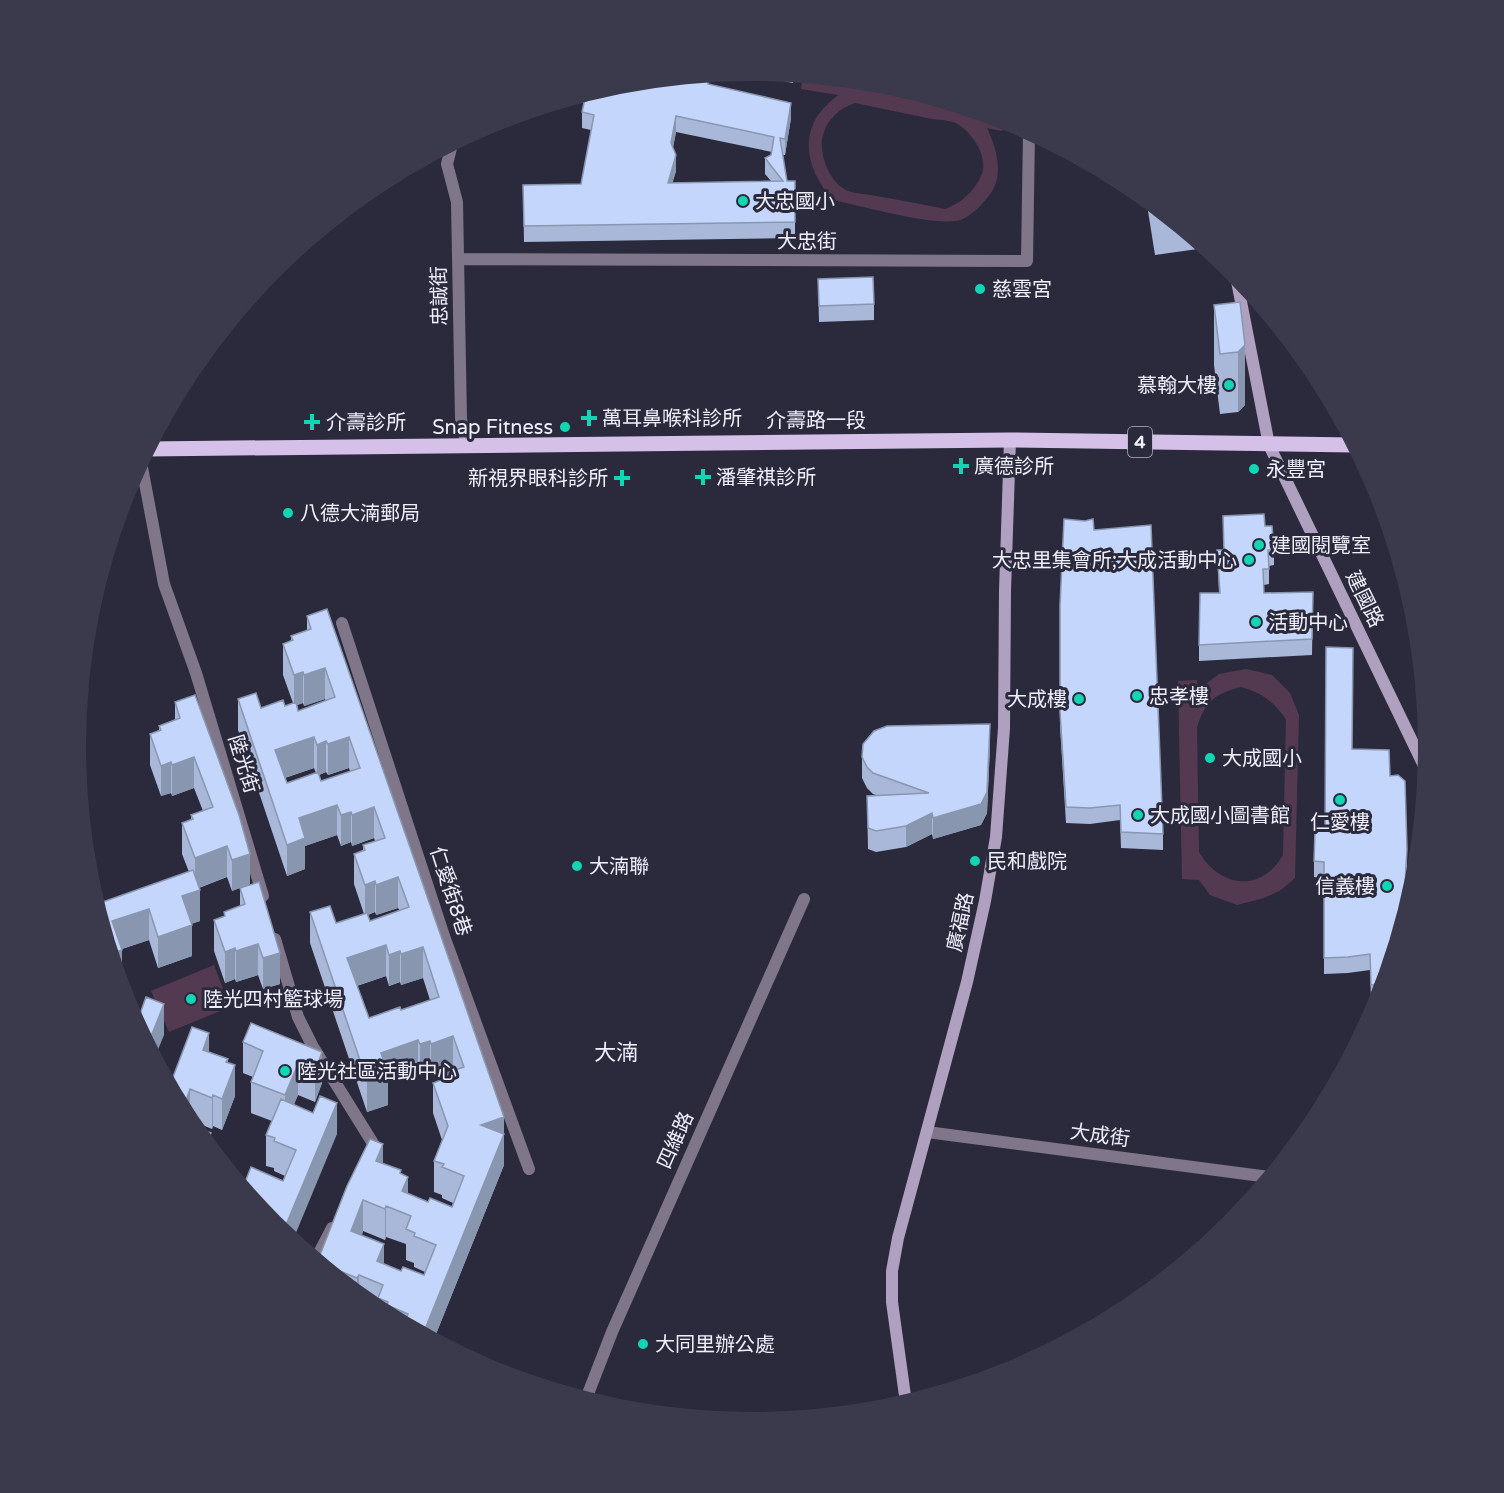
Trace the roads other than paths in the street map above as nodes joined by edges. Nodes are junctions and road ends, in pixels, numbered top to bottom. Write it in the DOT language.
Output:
graph roads {
  1 [pos="1029,142"];
  2 [pos="449,154"];
  3 [pos="458,259"];
  4 [pos="1240,294"];
  5 [pos="1010,440"];
  6 [pos="1269,445"];
  7 [pos="1345,445"];
  8 [pos="467,447"];
  9 [pos="157,449"];
  10 [pos="144,477"];
  11 [pos="342,623"];
  12 [pos="1418,753"];
  13 [pos="804,899"];
  14 [pos="265,903"];
  15 [pos="271,926"];
  16 [pos="927,1132"];
  17 [pos="364,1166"];
  18 [pos="529,1168"];
  19 [pos="1259,1177"];
  20 [pos="337,1218"];
  21 [pos="320,1252"];
  22 [pos="589,1391"];
  23 [pos="905,1394"];
  1 -- 3 [label="street, 大忠街"];
  2 -- 3 [label="street, 忠誠街"];
  3 -- 8 [label="street, 忠誠街"];
  4 -- 6 [label="street, 建國路"];
  5 -- 6 [label="main road, 介壽路一段 / 4"];
  5 -- 8 [label="main road, 介壽路一段 / 4"];
  5 -- 16 [label="street, 廣福路"];
  6 -- 7 [label="main road, 4"];
  6 -- 12 [label="street, 建國路"];
  8 -- 9 [label="main road, 介壽路一段 / 4"];
  10 -- 14 [label="street, 陸光街"];
  11 -- 18 [label="street, 仁愛街8巷"];
  13 -- 22 [label="street, 四維路"];
  15 -- 17 [label="street"];
  16 -- 19 [label="street, 大成街"];
  16 -- 23 [label="street, 廣福路"];
  20 -- 21 [label="street"];
}
